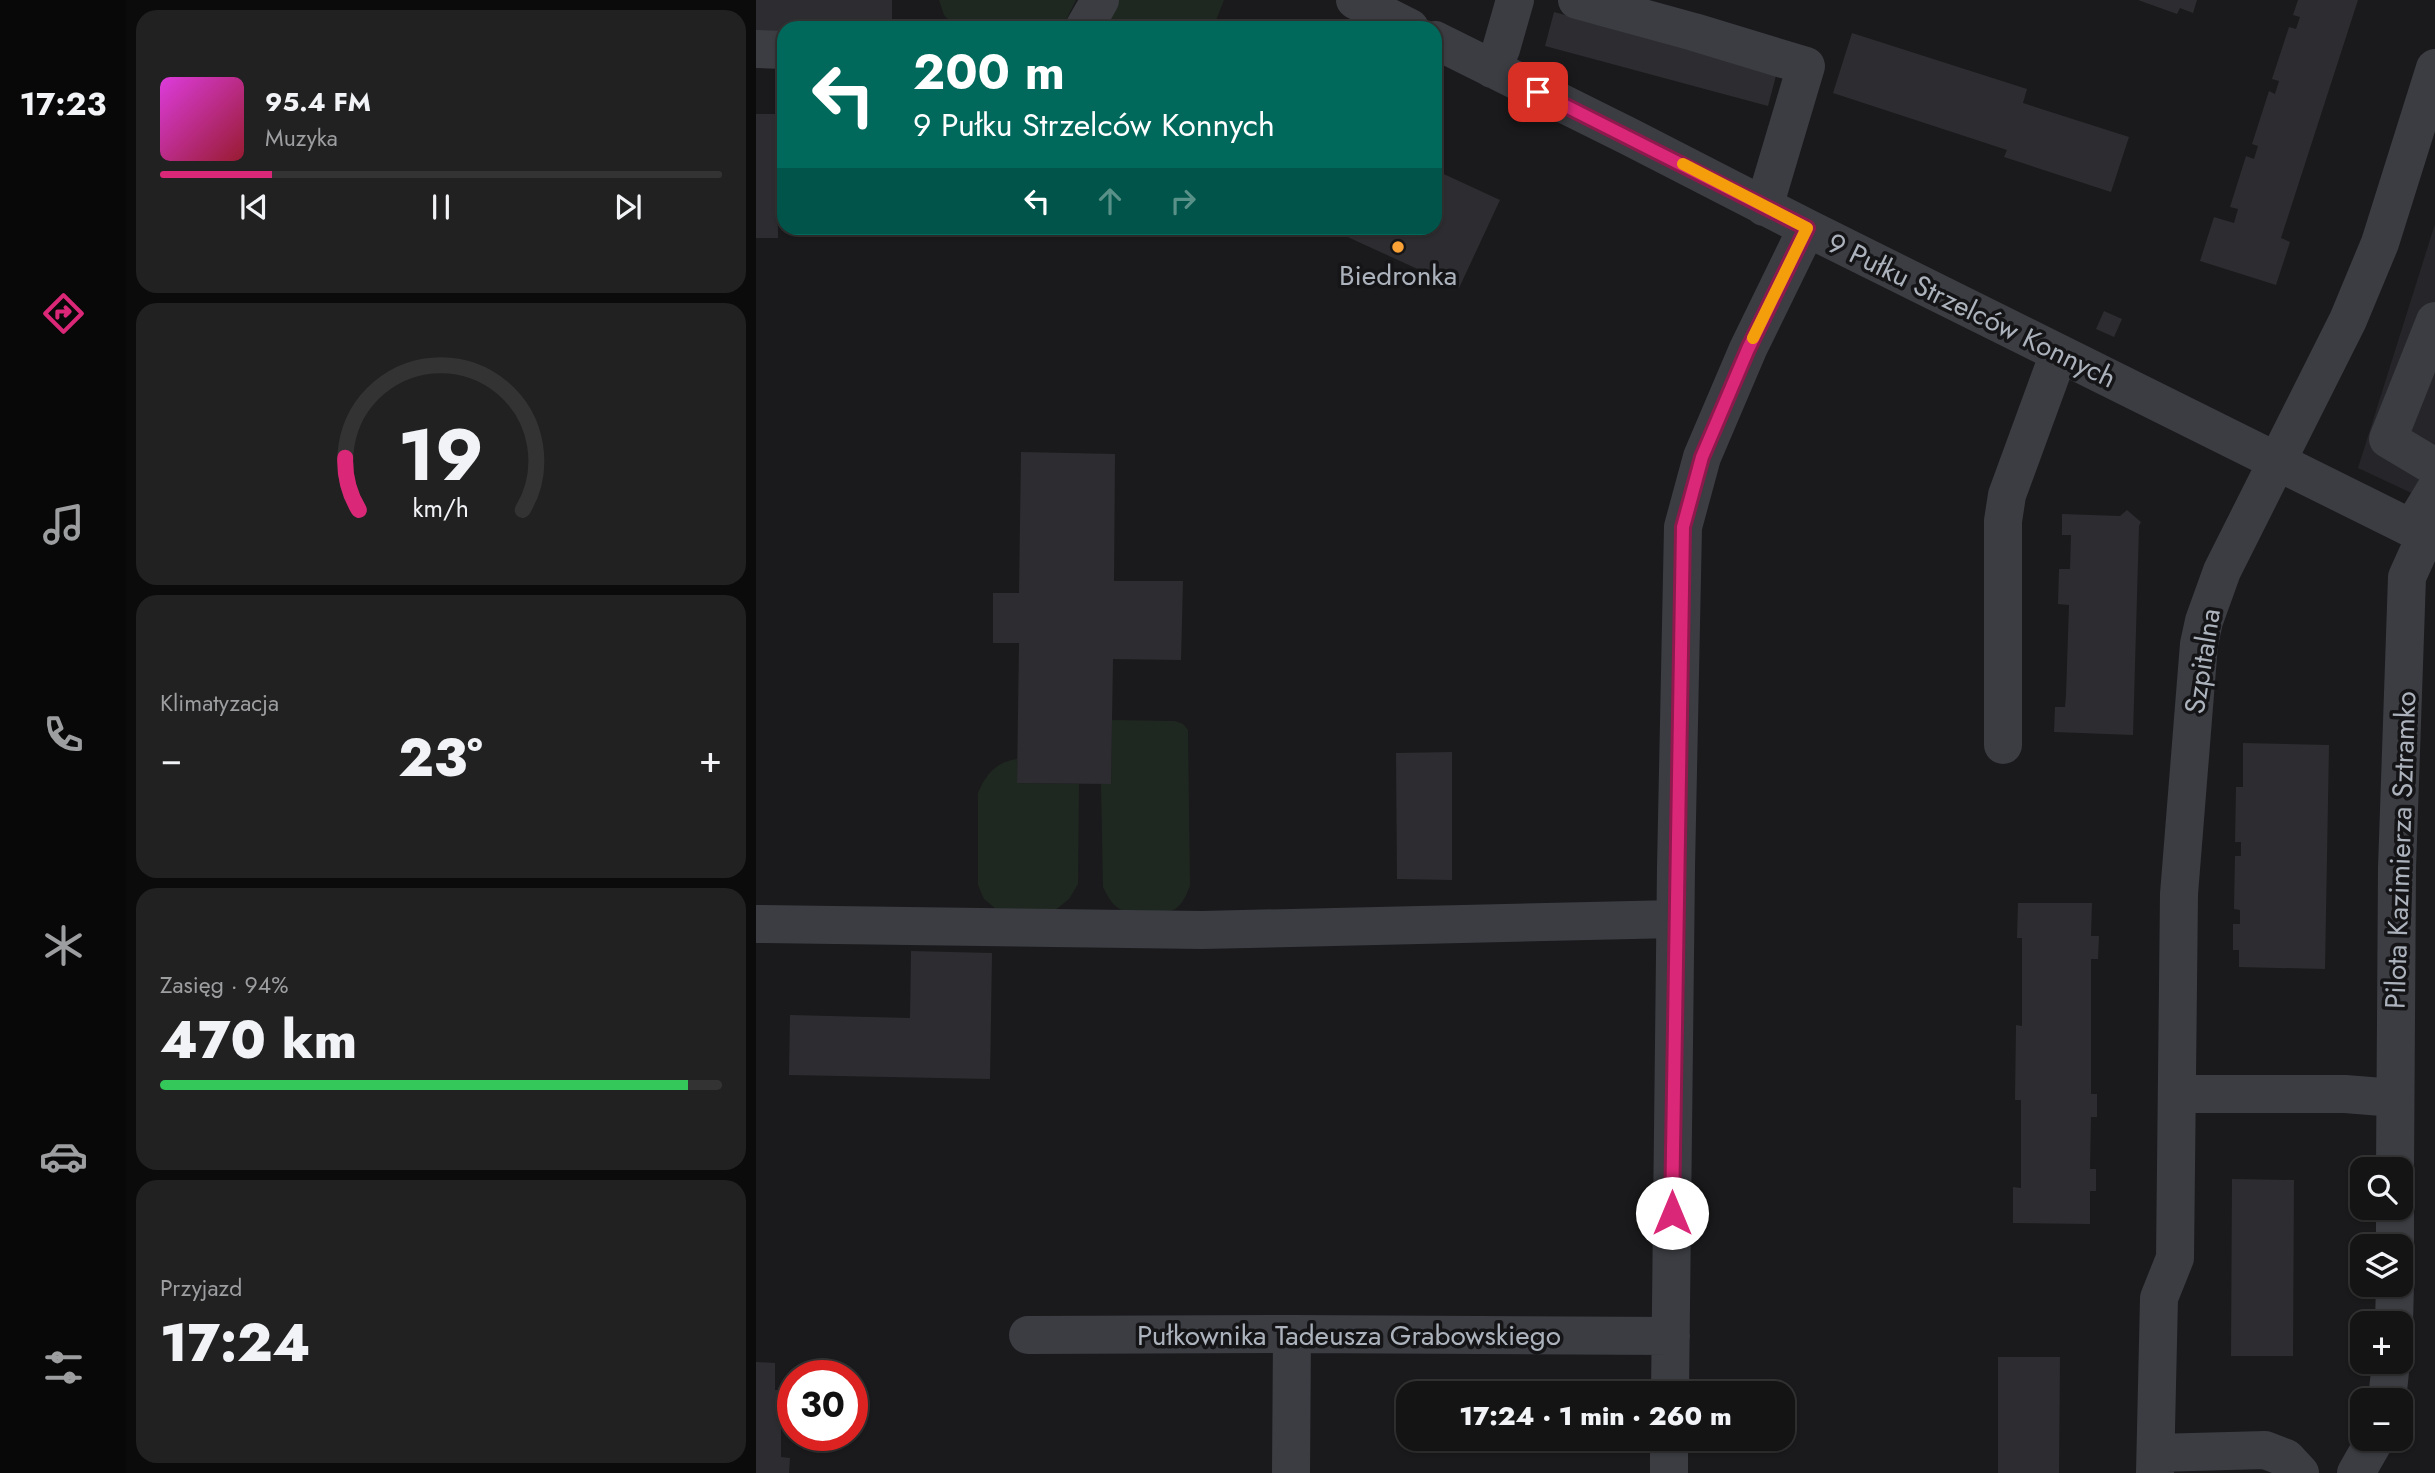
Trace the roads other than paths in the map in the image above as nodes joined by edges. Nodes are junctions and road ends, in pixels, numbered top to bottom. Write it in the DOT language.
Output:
graph roads {
  1 [pos="1100,0"];
  2 [pos="1355,0"];
  3 [pos="1515,0"];
  4 [pos="1577,0"];
  5 [pos="1088,21"];
  6 [pos="1396,21"];
  7 [pos="1442,44"];
  8 [pos="756,49"];
  9 [pos="777,50"];
  10 [pos="2435,68"];
  11 [pos="1492,69"];
  12 [pos="1764,206"];
  13 [pos="1807,228"];
  14 [pos="2435,321"];
  15 [pos="2059,354"];
  16 [pos="2277,463"];
  17 [pos="2435,467"];
  18 [pos="2435,491"];
  19 [pos="2424,534"];
  20 [pos="2003,745"];
  21 [pos="1675,919"];
  22 [pos="756,924"];
  23 [pos="2178,1094"];
  24 [pos="2395,1098"];
  25 [pos="2395,1157"];
  26 [pos="1292,1334"];
  27 [pos="1028,1335"];
  28 [pos="1671,1336"];
  29 [pos="1670,1381"];
  30 [pos="1669,1451"];
  31 [pos="2369,1451"];
  32 [pos="2156,1463"];
  33 [pos="1291,1473"];
  34 [pos="1669,1473"];
  35 [pos="2300,1473"];
  36 [pos="2356,1473"];
  1 -- 5 [label="street"];
  2 -- 6 [label="street"];
  3 -- 11 [label="street"];
  4 -- 12 [label="street"];
  7 -- 11 [label="street, 9 Pułku Strzelców Konnych"];
  8 -- 9 [label="street"];
  10 -- 16 [label="street, Szpitalna"];
  11 -- 12 [label="street, 9 Pułku Strzelców Konnych"];
  12 -- 13 [label="street, 9 Pułku Strzelców Konnych"];
  13 -- 15 [label="street, 9 Pułku Strzelców Konnych"];
  13 -- 21 [label="street"];
  14 -- 17 [label="street"];
  15 -- 16 [label="street, 9 Pułku Strzelców Konnych"];
  15 -- 20 [label="street"];
  16 -- 19 [label="street, 9 Pułku Strzelców Konnych"];
  16 -- 23 [label="street, Szpitalna"];
  18 -- 19 [label="street, Pilota Kazimierza Sztramko"];
  19 -- 24 [label="street, Pilota Kazimierza Sztramko"];
  21 -- 22 [label="street"];
  21 -- 28 [label="street"];
  23 -- 24 [label="street"];
  23 -- 32 [label="street, Szpitalna"];
  24 -- 25 [label="street, Pilota Kazimierza Sztramko"];
  26 -- 27 [label="street, Pułkownika Tadeusza Grabowskiego"];
  26 -- 28 [label="street, Pułkownika Tadeusza Grabowskiego"];
  26 -- 33 [label="street"];
  28 -- 29 [label="street"];
  30 -- 34 [label="street"];
  31 -- 36 [label="street"];
  32 -- 35 [label="street"];
}
